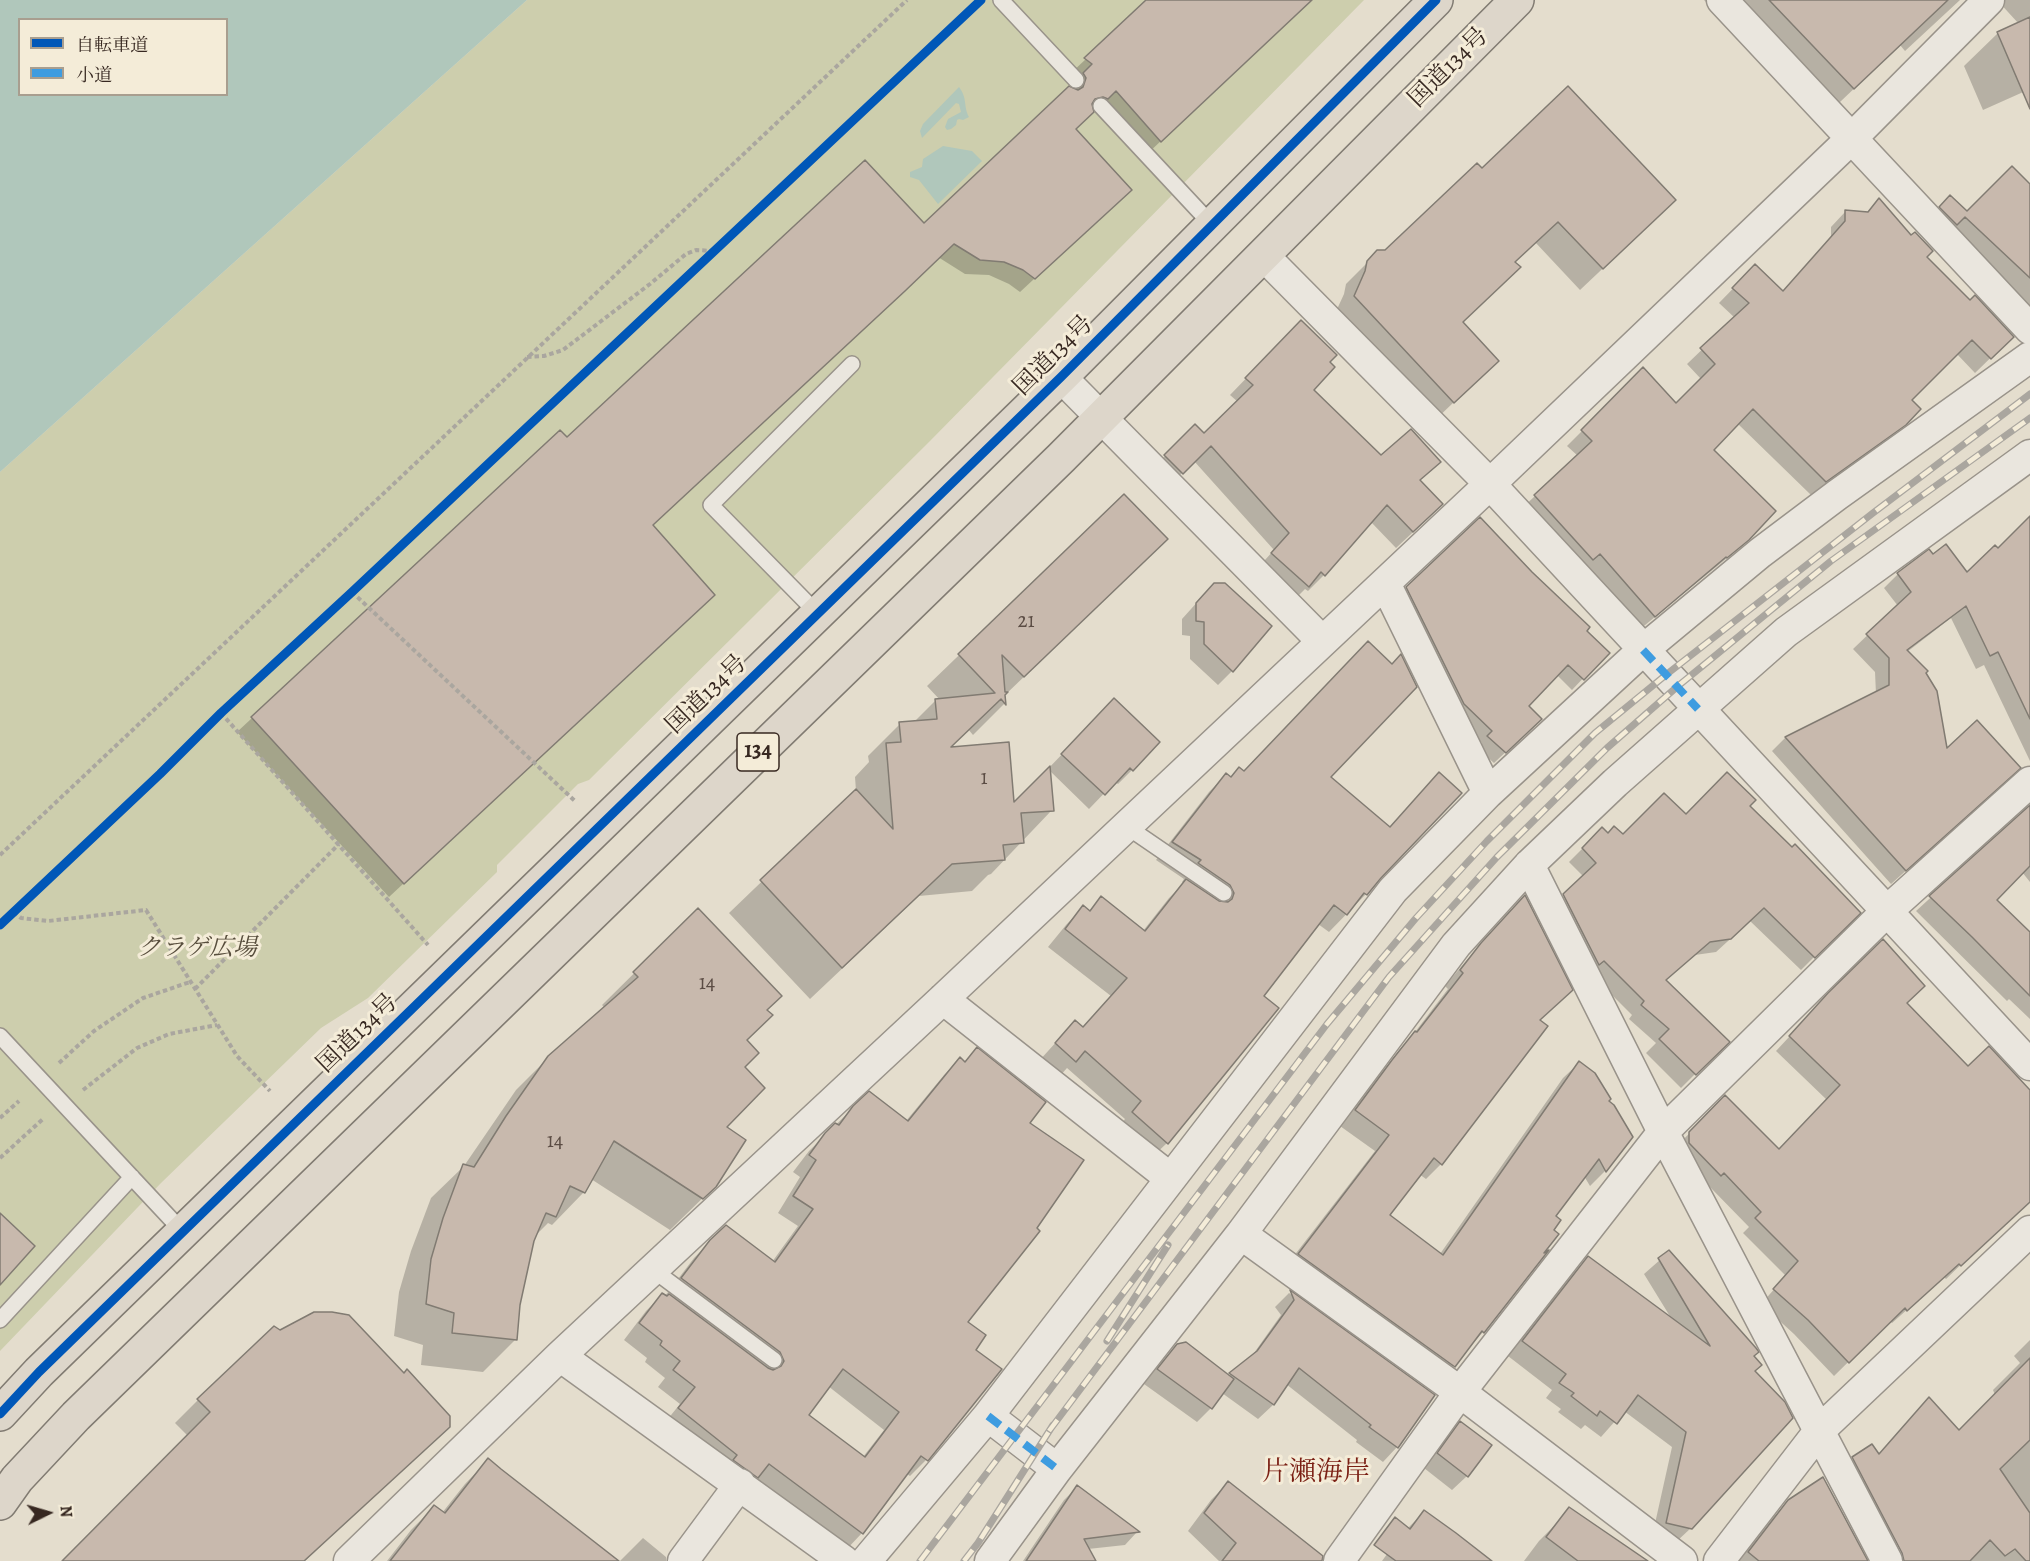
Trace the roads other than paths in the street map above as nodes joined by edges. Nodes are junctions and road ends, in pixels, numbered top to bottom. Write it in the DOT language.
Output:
graph roads {
  1 [pos="1001,0"];
  2 [pos="1436,0"];
  3 [pos="1517,0"];
  4 [pos="1722,0"];
  5 [pos="1989,0"];
  6 [pos="1076,80"];
  7 [pos="1101,106"];
  8 [pos="1851,139"];
  9 [pos="1212,225"];
  10 [pos="1263,255"];
  11 [pos="2030,329"];
  12 [pos="2030,357"];
  13 [pos="852,364"];
  14 [pos="1061,377"];
  15 [pos="1101,418"];
  16 [pos="2030,455"];
  17 [pos="1490,484"];
  18 [pos="1385,583"];
  19 [pos="818,614"];
  20 [pos="1322,641"];
  21 [pos="1643,650"];
  22 [pos="1698,709"];
  23 [pos="2030,782"];
  24 [pos="1488,793"];
  25 [pos="1126,826"];
  26 [pos="1529,865"];
  27 [pos="1224,893"];
  28 [pos="1887,911"];
  29 [pos="943,999"];
  30 [pos="0,1036"];
  31 [pos="2030,1065"];
  32 [pos="1663,1132"];
  33 [pos="132,1177"];
  34 [pos="1170,1178"];
  35 [pos="2030,1231"];
  36 [pos="183,1232"];
  37 [pos="1241,1234"];
  38 [pos="652,1269"];
  39 [pos="0,1320"];
  40 [pos="560,1356"];
  41 [pos="774,1360"];
  42 [pos="1461,1392"];
  43 [pos="0,1414"];
  44 [pos="988,1416"];
  45 [pos="1820,1430"];
  46 [pos="1057,1469"];
  47 [pos="740,1484"];
  48 [pos="0,1503"];
  49 [pos="349,1561"];
  50 [pos="683,1561"];
  51 [pos="844,1561"];
  52 [pos="866,1561"];
  53 [pos="990,1561"];
  54 [pos="1339,1561"];
  55 [pos="1682,1561"];
  56 [pos="1719,1561"];
  57 [pos="1887,1561"];
  1 -- 6 [label="lane"];
  2 -- 9 [label="highway, 国道134号 / 134"];
  3 -- 10 [label="highway, 国道134号 / 134"];
  4 -- 8 [label="street"];
  5 -- 8 [label="street"];
  7 -- 9 [label="lane"];
  8 -- 11 [label="street"];
  8 -- 17 [label="street"];
  9 -- 14 [label="highway, 国道134号 / 134"];
  10 -- 15 [label="highway, 国道134号 / 134"];
  10 -- 17 [label="street"];
  12 -- 21 [label="street"];
  13 -- 19 [label="lane"];
  14 -- 15 [label="street"];
  14 -- 19 [label="highway, 国道134号 / 134"];
  15 -- 20 [label="street"];
  15 -- 48 [label="highway, 国道134号 / 134"];
  16 -- 22 [label="street"];
  17 -- 18 [label="street"];
  17 -- 21 [label="street"];
  18 -- 20 [label="street"];
  18 -- 24 [label="street"];
  19 -- 36 [label="highway, 国道134号 / 134"];
  20 -- 25 [label="street"];
  21 -- 22 [label="street"];
  21 -- 24 [label="street"];
  22 -- 26 [label="street"];
  22 -- 28 [label="street"];
  23 -- 28 [label="street"];
  24 -- 34 [label="street"];
  25 -- 27 [label="lane"];
  25 -- 29 [label="street"];
  26 -- 32 [label="street"];
  26 -- 37 [label="street"];
  28 -- 31 [label="street"];
  28 -- 32 [label="street"];
  29 -- 34 [label="street"];
  29 -- 38 [label="street"];
  30 -- 33 [label="lane"];
  32 -- 42 [label="street"];
  32 -- 45 [label="street"];
  33 -- 36 [label="lane"];
  33 -- 39 [label="lane"];
  34 -- 44 [label="street"];
  35 -- 45 [label="street"];
  36 -- 43 [label="highway, 国道134号 / 134"];
  37 -- 42 [label="street"];
  37 -- 46 [label="street"];
  38 -- 40 [label="street"];
  38 -- 41 [label="lane"];
  40 -- 47 [label="street"];
  40 -- 49 [label="street"];
  42 -- 54 [label="street"];
  42 -- 55 [label="street"];
  44 -- 46 [label="street"];
  44 -- 52 [label="street"];
  45 -- 56 [label="street"];
  45 -- 57 [label="street"];
  46 -- 53 [label="street"];
  47 -- 50 [label="street"];
  47 -- 51 [label="street"];
}
